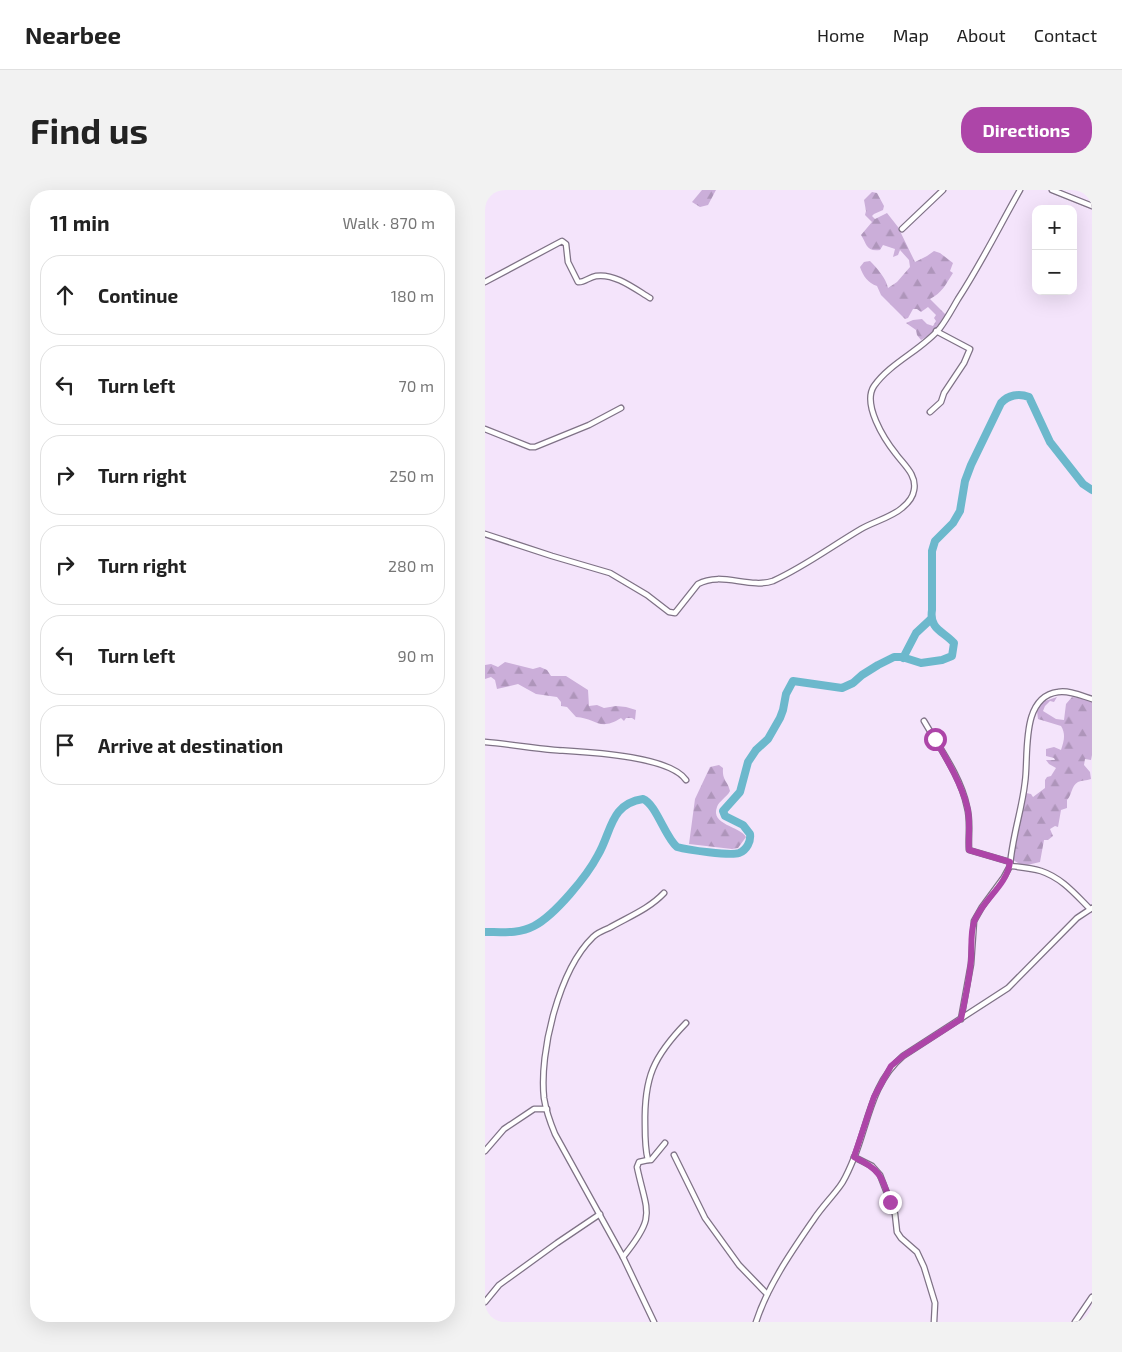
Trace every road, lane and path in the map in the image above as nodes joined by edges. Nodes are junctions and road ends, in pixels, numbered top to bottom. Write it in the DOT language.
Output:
graph roads {
  1 [pos="943,190"];
  2 [pos="1020,190"];
  3 [pos="1052,190"];
  4 [pos="1092,206"];
  5 [pos="901,230"];
  6 [pos="485,282"];
  7 [pos="650,298"];
  8 [pos="936,331"];
  9 [pos="621,408"];
  10 [pos="930,412"];
  11 [pos="485,428"];
  12 [pos="485,534"];
  13 [pos="1092,699"];
  14 [pos="924,721"];
  15 [pos="485,742"];
  16 [pos="686,780"];
  17 [pos="1010,864"];
  18 [pos="663,893"];
  19 [pos="1091,909"];
  20 [pos="961,1019"];
  21 [pos="686,1023"];
  22 [pos="547,1109"];
  23 [pos="665,1143"];
  24 [pos="485,1151"];
  25 [pos="674,1155"];
  26 [pos="854,1157"];
  27 [pos="648,1160"];
  28 [pos="599,1214"];
  29 [pos="623,1257"];
  30 [pos="767,1294"];
  31 [pos="1092,1297"];
  32 [pos="485,1302"];
  33 [pos="655,1322"];
  34 [pos="756,1322"];
  35 [pos="934,1322"];
  36 [pos="1075,1322"];
  1 -- 5 [label="street"];
  2 -- 8 [label="street"];
  3 -- 4 [label="street"];
  6 -- 7 [label="street"];
  8 -- 10 [label="street"];
  8 -- 12 [label="street"];
  9 -- 11 [label="street"];
  13 -- 17 [label="street"];
  14 -- 17 [label="street"];
  15 -- 16 [label="street"];
  17 -- 19 [label="street"];
  17 -- 20 [label="street"];
  18 -- 22 [label="street"];
  19 -- 20 [label="street"];
  20 -- 26 [label="street"];
  21 -- 27 [label="street"];
  22 -- 24 [label="street"];
  22 -- 28 [label="street"];
  23 -- 27 [label="street"];
  25 -- 30 [label="street"];
  26 -- 30 [label="street"];
  26 -- 35 [label="street"];
  27 -- 29 [label="street"];
  28 -- 29 [label="street"];
  28 -- 32 [label="street"];
  29 -- 33 [label="street"];
  30 -- 34 [label="street"];
  31 -- 36 [label="street"];
}
